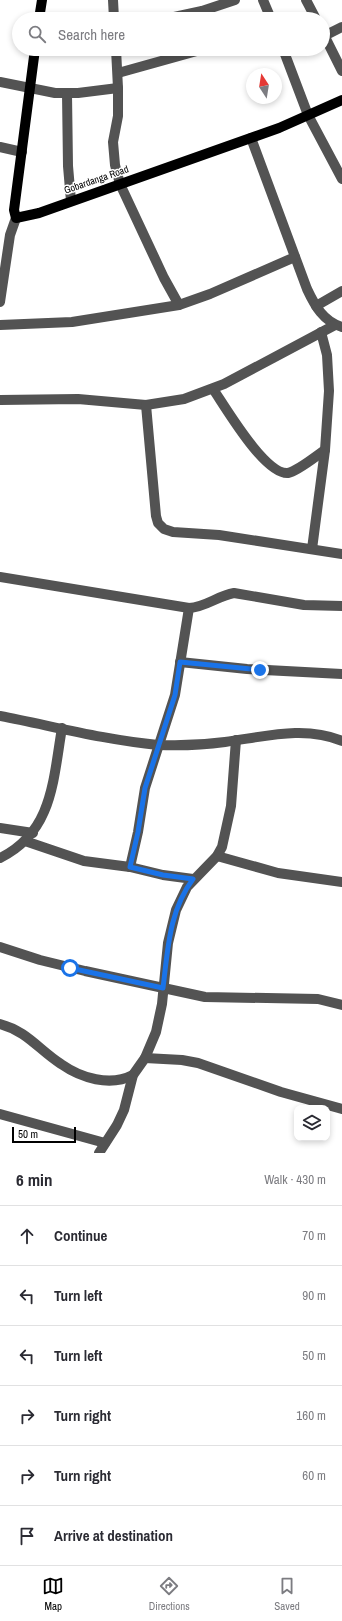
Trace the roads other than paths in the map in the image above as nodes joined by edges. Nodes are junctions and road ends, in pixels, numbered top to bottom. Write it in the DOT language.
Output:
graph roads {
  1 [pos="42,0"];
  2 [pos="113,0"];
  3 [pos="236,0"];
  4 [pos="263,0"];
  5 [pos="306,0"];
  6 [pos="41,12"];
  7 [pos="114,12"];
  8 [pos="197,12"];
  9 [pos="268,12"];
  10 [pos="312,12"];
  11 [pos="342,27"];
  12 [pos="330,32"];
  13 [pos="330,47"];
  14 [pos="34,56"];
  15 [pos="117,56"];
  16 [pos="179,56"];
  17 [pos="286,56"];
  18 [pos="342,71"];
  19 [pos="118,73"];
  20 [pos="0,82"];
  21 [pos="30,87"];
  22 [pos="118,88"];
  23 [pos="67,94"];
  24 [pos="342,100"];
  25 [pos="308,115"];
  26 [pos="251,138"];
  27 [pos="0,148"];
  28 [pos="22,152"];
  29 [pos="342,179"];
  30 [pos="120,184"];
  31 [pos="71,201"];
  32 [pos="16,218"];
  33 [pos="5,236"];
  34 [pos="295,257"];
  35 [pos="342,291"];
  36 [pos="0,302"];
  37 [pos="179,305"];
  38 [pos="316,306"];
  39 [pos="0,325"];
  40 [pos="339,326"];
  41 [pos="321,332"];
  42 [pos="213,390"];
  43 [pos="0,400"];
  44 [pos="146,405"];
  45 [pos="325,450"];
  46 [pos="312,549"];
  47 [pos="342,554"];
  48 [pos="0,577"];
  49 [pos="342,606"];
  50 [pos="189,608"];
  51 [pos="180,662"];
  52 [pos="342,674"];
  53 [pos="0,716"];
  54 [pos="62,728"];
  55 [pos="236,740"];
  56 [pos="342,741"];
  57 [pos="158,745"];
  58 [pos="0,828"];
  59 [pos="33,833"];
  60 [pos="25,841"];
  61 [pos="217,856"];
  62 [pos="0,858"];
  63 [pos="130,867"];
  64 [pos="193,879"];
  65 [pos="342,882"];
  66 [pos="0,947"];
  67 [pos="163,988"];
  68 [pos="342,1005"];
  69 [pos="0,1024"];
  70 [pos="145,1058"];
  71 [pos="133,1075"];
  72 [pos="342,1109"];
  73 [pos="0,1114"];
  74 [pos="105,1143"];
  75 [pos="99,1153"];
  1 -- 6 [label="main road"];
  2 -- 7 [label="street"];
  3 -- 8 [label="street"];
  4 -- 9 [label="street"];
  5 -- 10 [label="street"];
  11 -- 12 [label="street"];
  13 -- 18 [label="street"];
  14 -- 21 [label="main road"];
  15 -- 19 [label="street"];
  16 -- 19 [label="street"];
  17 -- 25 [label="street"];
  19 -- 22 [label="street"];
  20 -- 21 [label="street"];
  21 -- 23 [label="street"];
  21 -- 28 [label="main road"];
  22 -- 23 [label="street"];
  22 -- 30 [label="street"];
  23 -- 31 [label="street"];
  24 -- 25 [label="main road, Gobardanga Road"];
  25 -- 26 [label="main road, Gobardanga Road"];
  25 -- 29 [label="street"];
  26 -- 30 [label="main road, Gobardanga Road"];
  26 -- 34 [label="street"];
  27 -- 28 [label="street"];
  28 -- 32 [label="main road"];
  30 -- 31 [label="main road, Gobardanga Road"];
  30 -- 37 [label="street"];
  31 -- 32 [label="main road, Gobardanga Road"];
  32 -- 33 [label="street"];
  33 -- 36 [label="street"];
  34 -- 37 [label="street"];
  34 -- 38 [label="street"];
  35 -- 38 [label="street"];
  37 -- 39 [label="street"];
  38 -- 40 [label="street"];
  40 -- 41 [label="street"];
  41 -- 42 [label="street"];
  41 -- 45 [label="street"];
  42 -- 44 [label="street"];
  42 -- 45 [label="street"];
  43 -- 44 [label="street"];
  44 -- 46 [label="street"];
  45 -- 46 [label="street"];
  46 -- 47 [label="street"];
  48 -- 50 [label="street"];
  49 -- 50 [label="street"];
  50 -- 51 [label="street"];
  51 -- 52 [label="street"];
  51 -- 57 [label="street"];
  53 -- 54 [label="street"];
  54 -- 57 [label="street"];
  54 -- 59 [label="street"];
  55 -- 56 [label="street"];
  55 -- 57 [label="street"];
  55 -- 61 [label="street"];
  57 -- 63 [label="street"];
  58 -- 59 [label="street"];
  59 -- 60 [label="street"];
  60 -- 62 [label="street"];
  60 -- 63 [label="street"];
  61 -- 64 [label="street"];
  61 -- 65 [label="street"];
  63 -- 64 [label="street"];
  64 -- 67 [label="street"];
  66 -- 67 [label="street"];
  67 -- 68 [label="street"];
  67 -- 70 [label="street"];
  69 -- 71 [label="street"];
  70 -- 71 [label="street"];
  70 -- 72 [label="street"];
  71 -- 74 [label="street"];
  73 -- 74 [label="street"];
  74 -- 75 [label="street"];
}
